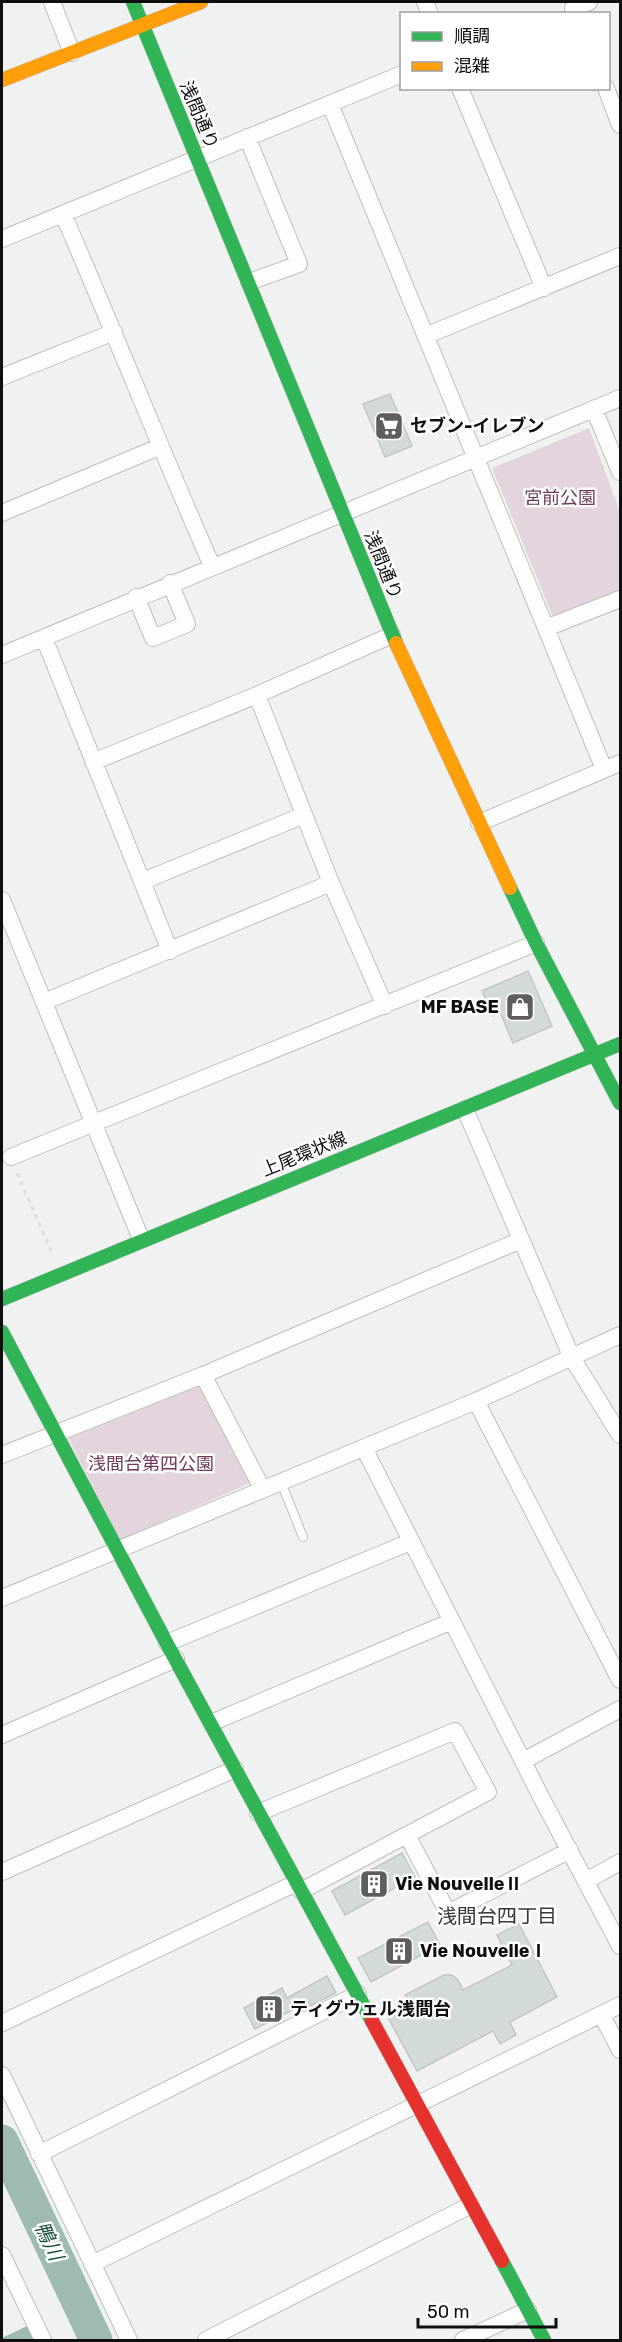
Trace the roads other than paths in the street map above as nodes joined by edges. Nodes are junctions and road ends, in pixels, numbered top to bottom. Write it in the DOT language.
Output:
graph roads {
  1 [pos="52,2"];
  2 [pos="133,2"];
  3 [pos="201,2"];
  4 [pos="142,26"];
  5 [pos="72,53"];
  6 [pos="400,75"];
  7 [pos="2,80"];
  8 [pos="461,90"];
  9 [pos="607,90"];
  10 [pos="330,104"];
  11 [pos="621,125"];
  12 [pos="247,137"];
  13 [pos="197,158"];
  14 [pos="63,214"];
  15 [pos="2,239"];
  16 [pos="621,256"];
  17 [pos="249,282"];
  18 [pos="544,288"];
  19 [pos="114,332"];
  20 [pos="425,336"];
  21 [pos="2,377"];
  22 [pos="621,398"];
  23 [pos="594,409"];
  24 [pos="159,447"];
  25 [pos="476,458"];
  26 [pos="621,472"];
  27 [pos="342,512"];
  28 [pos="2,513"];
  29 [pos="212,566"];
  30 [pos="170,584"];
  31 [pos="136,597"];
  32 [pos="621,599"];
  33 [pos="546,628"];
  34 [pos="392,635"];
  35 [pos="44,638"];
  36 [pos="2,655"];
  37 [pos="257,694"];
  38 [pos="93,762"];
  39 [pos="621,763"];
  40 [pos="604,769"];
  41 [pos="304,815"];
  42 [pos="479,823"];
  43 [pos="142,881"];
  44 [pos="331,883"];
  45 [pos="2,900"];
  46 [pos="536,944"];
  47 [pos="170,951"];
  48 [pos="45,1002"];
  49 [pos="385,1006"];
  50 [pos="621,1044"];
  51 [pos="594,1055"];
  52 [pos="621,1103"];
  53 [pos="465,1109"];
  54 [pos="94,1123"];
  55 [pos="10,1157"];
  56 [pos="141,1239"];
  57 [pos="520,1240"];
  58 [pos="2,1299"];
  59 [pos="2,1332"];
  60 [pos="621,1335"];
  61 [pos="572,1358"];
  62 [pos="203,1376"];
  63 [pos="477,1401"];
  64 [pos="58,1432"];
  65 [pos="621,1435"];
  66 [pos="364,1448"];
  67 [pos="2,1455"];
  68 [pos="281,1482"];
  69 [pos="262,1490"];
  70 [pos="303,1537"];
  71 [pos="410,1542"];
  72 [pos="119,1549"];
  73 [pos="2,1598"];
  74 [pos="452,1621"];
  75 [pos="167,1643"];
  76 [pos="176,1659"];
  77 [pos="621,1680"];
  78 [pos="621,1709"];
  79 [pos="211,1723"];
  80 [pos="2,1735"];
  81 [pos="523,1761"];
  82 [pos="235,1769"];
  83 [pos="258,1813"];
  84 [pos="407,1835"];
  85 [pos="570,1850"];
  86 [pos="621,1862"];
  87 [pos="2,1872"];
  88 [pos="586,1881"];
  89 [pos="298,1887"];
  90 [pos="621,1946"];
  91 [pos="358,1994"];
  92 [pos="621,2006"];
  93 [pos="602,2016"];
  94 [pos="2,2023"];
  95 [pos="621,2049"];
  96 [pos="2,2075"];
  97 [pos="418,2103"];
  98 [pos="39,2154"];
  99 [pos="471,2205"];
  100 [pos="2,2255"];
  101 [pos="92,2264"];
  102 [pos="6,2276"];
  103 [pos="528,2310"];
  104 [pos="43,2340"];
  105 [pos="129,2340"];
  106 [pos="206,2340"];
  107 [pos="463,2340"];
  108 [pos="544,2340"];
  1 -- 5 [label="street"];
  2 -- 4 [label="street, 浅間通り"];
  3 -- 4 [label="street"];
  4 -- 5 [label="street"];
  4 -- 13 [label="street, 浅間通り"];
  5 -- 7 [label="street"];
  6 -- 10 [label="street"];
  8 -- 18 [label="street"];
  9 -- 11 [label="street"];
  10 -- 12 [label="street"];
  10 -- 20 [label="street"];
  12 -- 13 [label="street"];
  12 -- 17 [label="street"];
  13 -- 14 [label="street"];
  13 -- 17 [label="street, 浅間通り"];
  14 -- 15 [label="street"];
  14 -- 19 [label="street"];
  16 -- 18 [label="street"];
  17 -- 27 [label="street, 浅間通り"];
  18 -- 20 [label="street"];
  19 -- 21 [label="street"];
  19 -- 24 [label="street"];
  20 -- 25 [label="street"];
  22 -- 23 [label="street"];
  23 -- 25 [label="street"];
  23 -- 26 [label="street"];
  24 -- 28 [label="street"];
  24 -- 29 [label="street"];
  25 -- 27 [label="street"];
  25 -- 33 [label="street"];
  27 -- 29 [label="street"];
  27 -- 34 [label="street, 浅間通り"];
  29 -- 30 [label="street"];
  30 -- 31 [label="street"];
  30 -- 31 [label="street"];
  31 -- 35 [label="street"];
  32 -- 33 [label="street"];
  33 -- 40 [label="street"];
  34 -- 37 [label="street"];
  34 -- 42 [label="street, 浅間通り"];
  35 -- 36 [label="street"];
  35 -- 38 [label="street"];
  37 -- 38 [label="street"];
  37 -- 41 [label="street"];
  38 -- 43 [label="street"];
  39 -- 40 [label="street"];
  40 -- 42 [label="street"];
  41 -- 43 [label="street"];
  41 -- 44 [label="street"];
  42 -- 46 [label="street, 浅間通り"];
  43 -- 47 [label="street"];
  44 -- 47 [label="street"];
  44 -- 49 [label="street"];
  45 -- 48 [label="street"];
  46 -- 49 [label="street"];
  46 -- 51 [label="street, 浅間通り"];
  47 -- 48 [label="street"];
  48 -- 54 [label="street"];
  49 -- 54 [label="street"];
  50 -- 51 [label="street, 上尾環状線"];
  51 -- 52 [label="street, 浅間通り"];
  51 -- 53 [label="street, 上尾環状線"];
  53 -- 56 [label="street, 上尾環状線"];
  53 -- 57 [label="street"];
  54 -- 55 [label="street"];
  54 -- 56 [label="street"];
  56 -- 58 [label="street, 上尾環状線"];
  57 -- 61 [label="street"];
  57 -- 62 [label="street"];
  59 -- 64 [label="street"];
  60 -- 61 [label="street"];
  61 -- 63 [label="street"];
  61 -- 65 [label="street"];
  62 -- 64 [label="street"];
  62 -- 69 [label="street"];
  63 -- 66 [label="street"];
  63 -- 77 [label="street"];
  64 -- 67 [label="street"];
  64 -- 72 [label="street"];
  66 -- 68 [label="street"];
  66 -- 71 [label="street"];
  68 -- 69 [label="street"];
  68 -- 70 [label="lane"];
  69 -- 72 [label="street"];
  71 -- 74 [label="street"];
  71 -- 75 [label="street"];
  72 -- 73 [label="street"];
  72 -- 75 [label="street"];
  74 -- 79 [label="street"];
  74 -- 81 [label="street"];
  75 -- 76 [label="street"];
  76 -- 79 [label="street"];
  76 -- 80 [label="street"];
  78 -- 81 [label="street"];
  79 -- 82 [label="street"];
  81 -- 85 [label="street"];
  82 -- 83 [label="street"];
  82 -- 87 [label="street"];
  83 -- 84 [label="street"];
  83 -- 89 [label="street"];
  84 -- 85 [label="street"];
  84 -- 89 [label="street"];
  85 -- 88 [label="street"];
  86 -- 88 [label="street"];
  88 -- 90 [label="street"];
  89 -- 91 [label="street"];
  89 -- 94 [label="street"];
  91 -- 97 [label="street"];
  91 -- 98 [label="street"];
  92 -- 93 [label="street"];
  93 -- 95 [label="street"];
  93 -- 97 [label="street"];
  96 -- 98 [label="street"];
  97 -- 99 [label="street"];
  97 -- 101 [label="street"];
  98 -- 101 [label="street"];
  99 -- 103 [label="street"];
  99 -- 106 [label="street"];
  100 -- 102 [label="street"];
  101 -- 105 [label="street"];
  102 -- 104 [label="street"];
  103 -- 107 [label="street"];
  103 -- 108 [label="street"];
}
